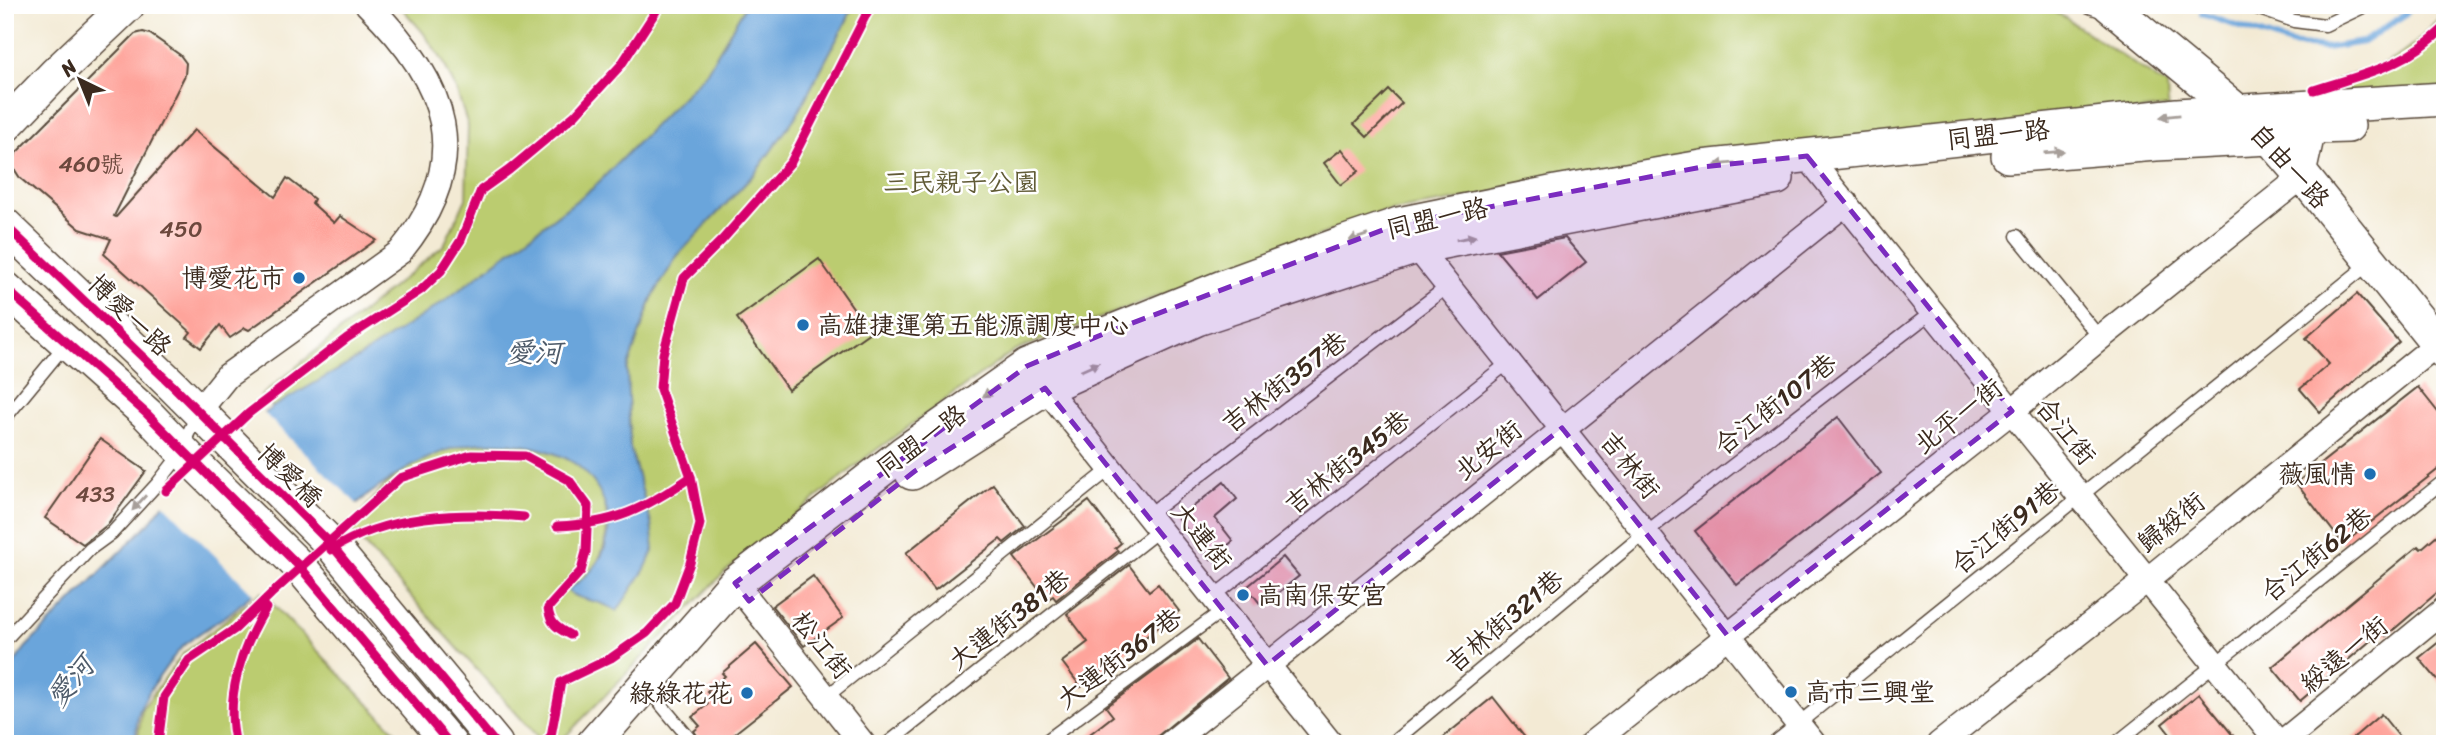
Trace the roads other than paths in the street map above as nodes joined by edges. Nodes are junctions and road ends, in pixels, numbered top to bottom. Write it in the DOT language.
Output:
graph roads {
  1 [pos="128,5"];
  2 [pos="368,5"];
  3 [pos="2084,5"];
  4 [pos="2248,5"];
  5 [pos="2367,5"];
  6 [pos="2122,12"];
  7 [pos="2445,99"];
  8 [pos="2238,111"];
  9 [pos="2313,117"];
  10 [pos="2445,120"];
  11 [pos="5,126"];
  12 [pos="2270,138"];
  13 [pos="1814,164"];
  14 [pos="2303,176"];
  15 [pos="1846,203"];
  16 [pos="5,225"];
  17 [pos="1408,235"];
  18 [pos="2017,236"];
  19 [pos="2371,261"];
  20 [pos="1448,286"];
  21 [pos="5,288"];
  22 [pos="1933,312"];
  23 [pos="2100,338"];
  24 [pos="68,342"];
  25 [pos="2441,349"];
  26 [pos="1510,362"];
  27 [pos="1036,377"];
  28 [pos="2012,411"];
  29 [pos="198,412"];
  30 [pos="5,418"];
  31 [pos="1562,428"];
  32 [pos="222,438"];
  33 [pos="188,457"];
  34 [pos="1110,469"];
  35 [pos="2445,480"];
  36 [pos="2080,496"];
  37 [pos="1153,522"];
  38 [pos="1646,533"];
  39 [pos="2147,580"];
  40 [pos="742,592"];
  41 [pos="1218,603"];
  42 [pos="2445,610"];
  43 [pos="1727,635"];
  44 [pos="5,640"];
  45 [pos="2215,664"];
  46 [pos="1267,665"];
  47 [pos="826,697"];
  48 [pos="658,701"];
  49 [pos="1798,724"];
  50 [pos="450,744"];
  51 [pos="496,744"];
  52 [pos="593,744"];
  53 [pos="620,744"];
  54 [pos="694,744"];
  55 [pos="863,744"];
  56 [pos="887,744"];
  57 [pos="1042,744"];
  58 [pos="1169,744"];
  59 [pos="1331,744"];
  60 [pos="1391,744"];
  61 [pos="1591,744"];
  62 [pos="1773,744"];
  63 [pos="1814,744"];
  64 [pos="1939,744"];
  65 [pos="2115,744"];
  66 [pos="2279,744"];
  1 -- 11 [label="street"];
  2 -- 29 [label="street"];
  3 -- 6 [label="lane"];
  4 -- 5 [label="lane"];
  6 -- 8 [label="street, 自由一路"];
  7 -- 9 [label="street, 同盟一路"];
  8 -- 9 [label="street, 同盟一路"];
  8 -- 12 [label="street, 自由一路"];
  8 -- 13 [label="street, 同盟一路, one-way"];
  9 -- 10 [label="street, 同盟一路"];
  9 -- 12 [label="street, 同盟一路"];
  9 -- 14 [label="street"];
  13 -- 12 [label="street, 同盟一路, one-way"];
  12 -- 14 [label="street, 自由一路"];
  13 -- 15 [label="street, 合江街"];
  13 -- 17 [label="street, 同盟一路"];
  14 -- 19 [label="street, 自由一路"];
  14 -- 23 [label="street, 北平一街"];
  15 -- 22 [label="street, 合江街"];
  15 -- 31 [label="street, 北安街"];
  16 -- 29 [label="street, 博愛一路"];
  17 -- 20 [label="street, 吉林街"];
  17 -- 27 [label="street, 同盟一路"];
  18 -- 23 [label="lane"];
  19 -- 25 [label="street, 自由一路"];
  19 -- 36 [label="lane, 合江街91巷"];
  20 -- 26 [label="street, 吉林街"];
  20 -- 37 [label="lane, 吉林街357巷"];
  21 -- 24 [label="street"];
  22 -- 28 [label="street, 合江街"];
  22 -- 38 [label="lane, 合江街107巷"];
  23 -- 28 [label="street, 北平一街"];
  24 -- 30 [label="lane"];
  24 -- 33 [label="street"];
  25 -- 39 [label="street, 歸綏街"];
  26 -- 31 [label="street, 吉林街"];
  26 -- 41 [label="lane, 吉林街345巷"];
  27 -- 34 [label="street, 大連街"];
  27 -- 40 [label="street, 同盟一路"];
  28 -- 36 [label="street, 合江街"];
  28 -- 43 [label="street, 北平一街"];
  29 -- 32 [label="street, 博愛一路"];
  29 -- 33 [label="lane"];
  31 -- 38 [label="street, 吉林街"];
  31 -- 46 [label="street, 北安街"];
  32 -- 51 [label="street, 博愛橋"];
  33 -- 44 [label="lane, one-way"];
  33 -- 50 [label="street, bridge"];
  34 -- 37 [label="street, 大連街"];
  34 -- 47 [label="lane"];
  35 -- 45 [label="lane, 合江街62巷"];
  36 -- 39 [label="street, 合江街"];
  36 -- 49 [label="lane, 合江街91巷"];
  37 -- 41 [label="street, 大連街"];
  37 -- 56 [label="lane, 大連街381巷"];
  38 -- 43 [label="street, 吉林街"];
  38 -- 60 [label="lane, 吉林街321巷"];
  39 -- 45 [label="street, 合江街"];
  39 -- 64 [label="street, 歸綏街"];
  40 -- 47 [label="street, 松江街"];
  40 -- 48 [label="street, 同盟一路"];
  40 -- 52 [label="street, 同盟一路"];
  41 -- 46 [label="street, 大連街"];
  41 -- 57 [label="lane, 大連街367巷"];
  42 -- 66 [label="street, 綏遠一街"];
  43 -- 49 [label="street, 吉林街"];
  43 -- 61 [label="street, 北平一街"];
  45 -- 65 [label="lane, 合江街62巷"];
  45 -- 66 [label="street, 合江街"];
  46 -- 58 [label="street, 北安街"];
  46 -- 59 [label="street, 大連街"];
  47 -- 55 [label="street, 松江街"];
  48 -- 53 [label="street, 同盟一路"];
  48 -- 54 [label="lane"];
  49 -- 62 [label="lane, 合江街91巷"];
  49 -- 63 [label="street, 吉林街"];
}
